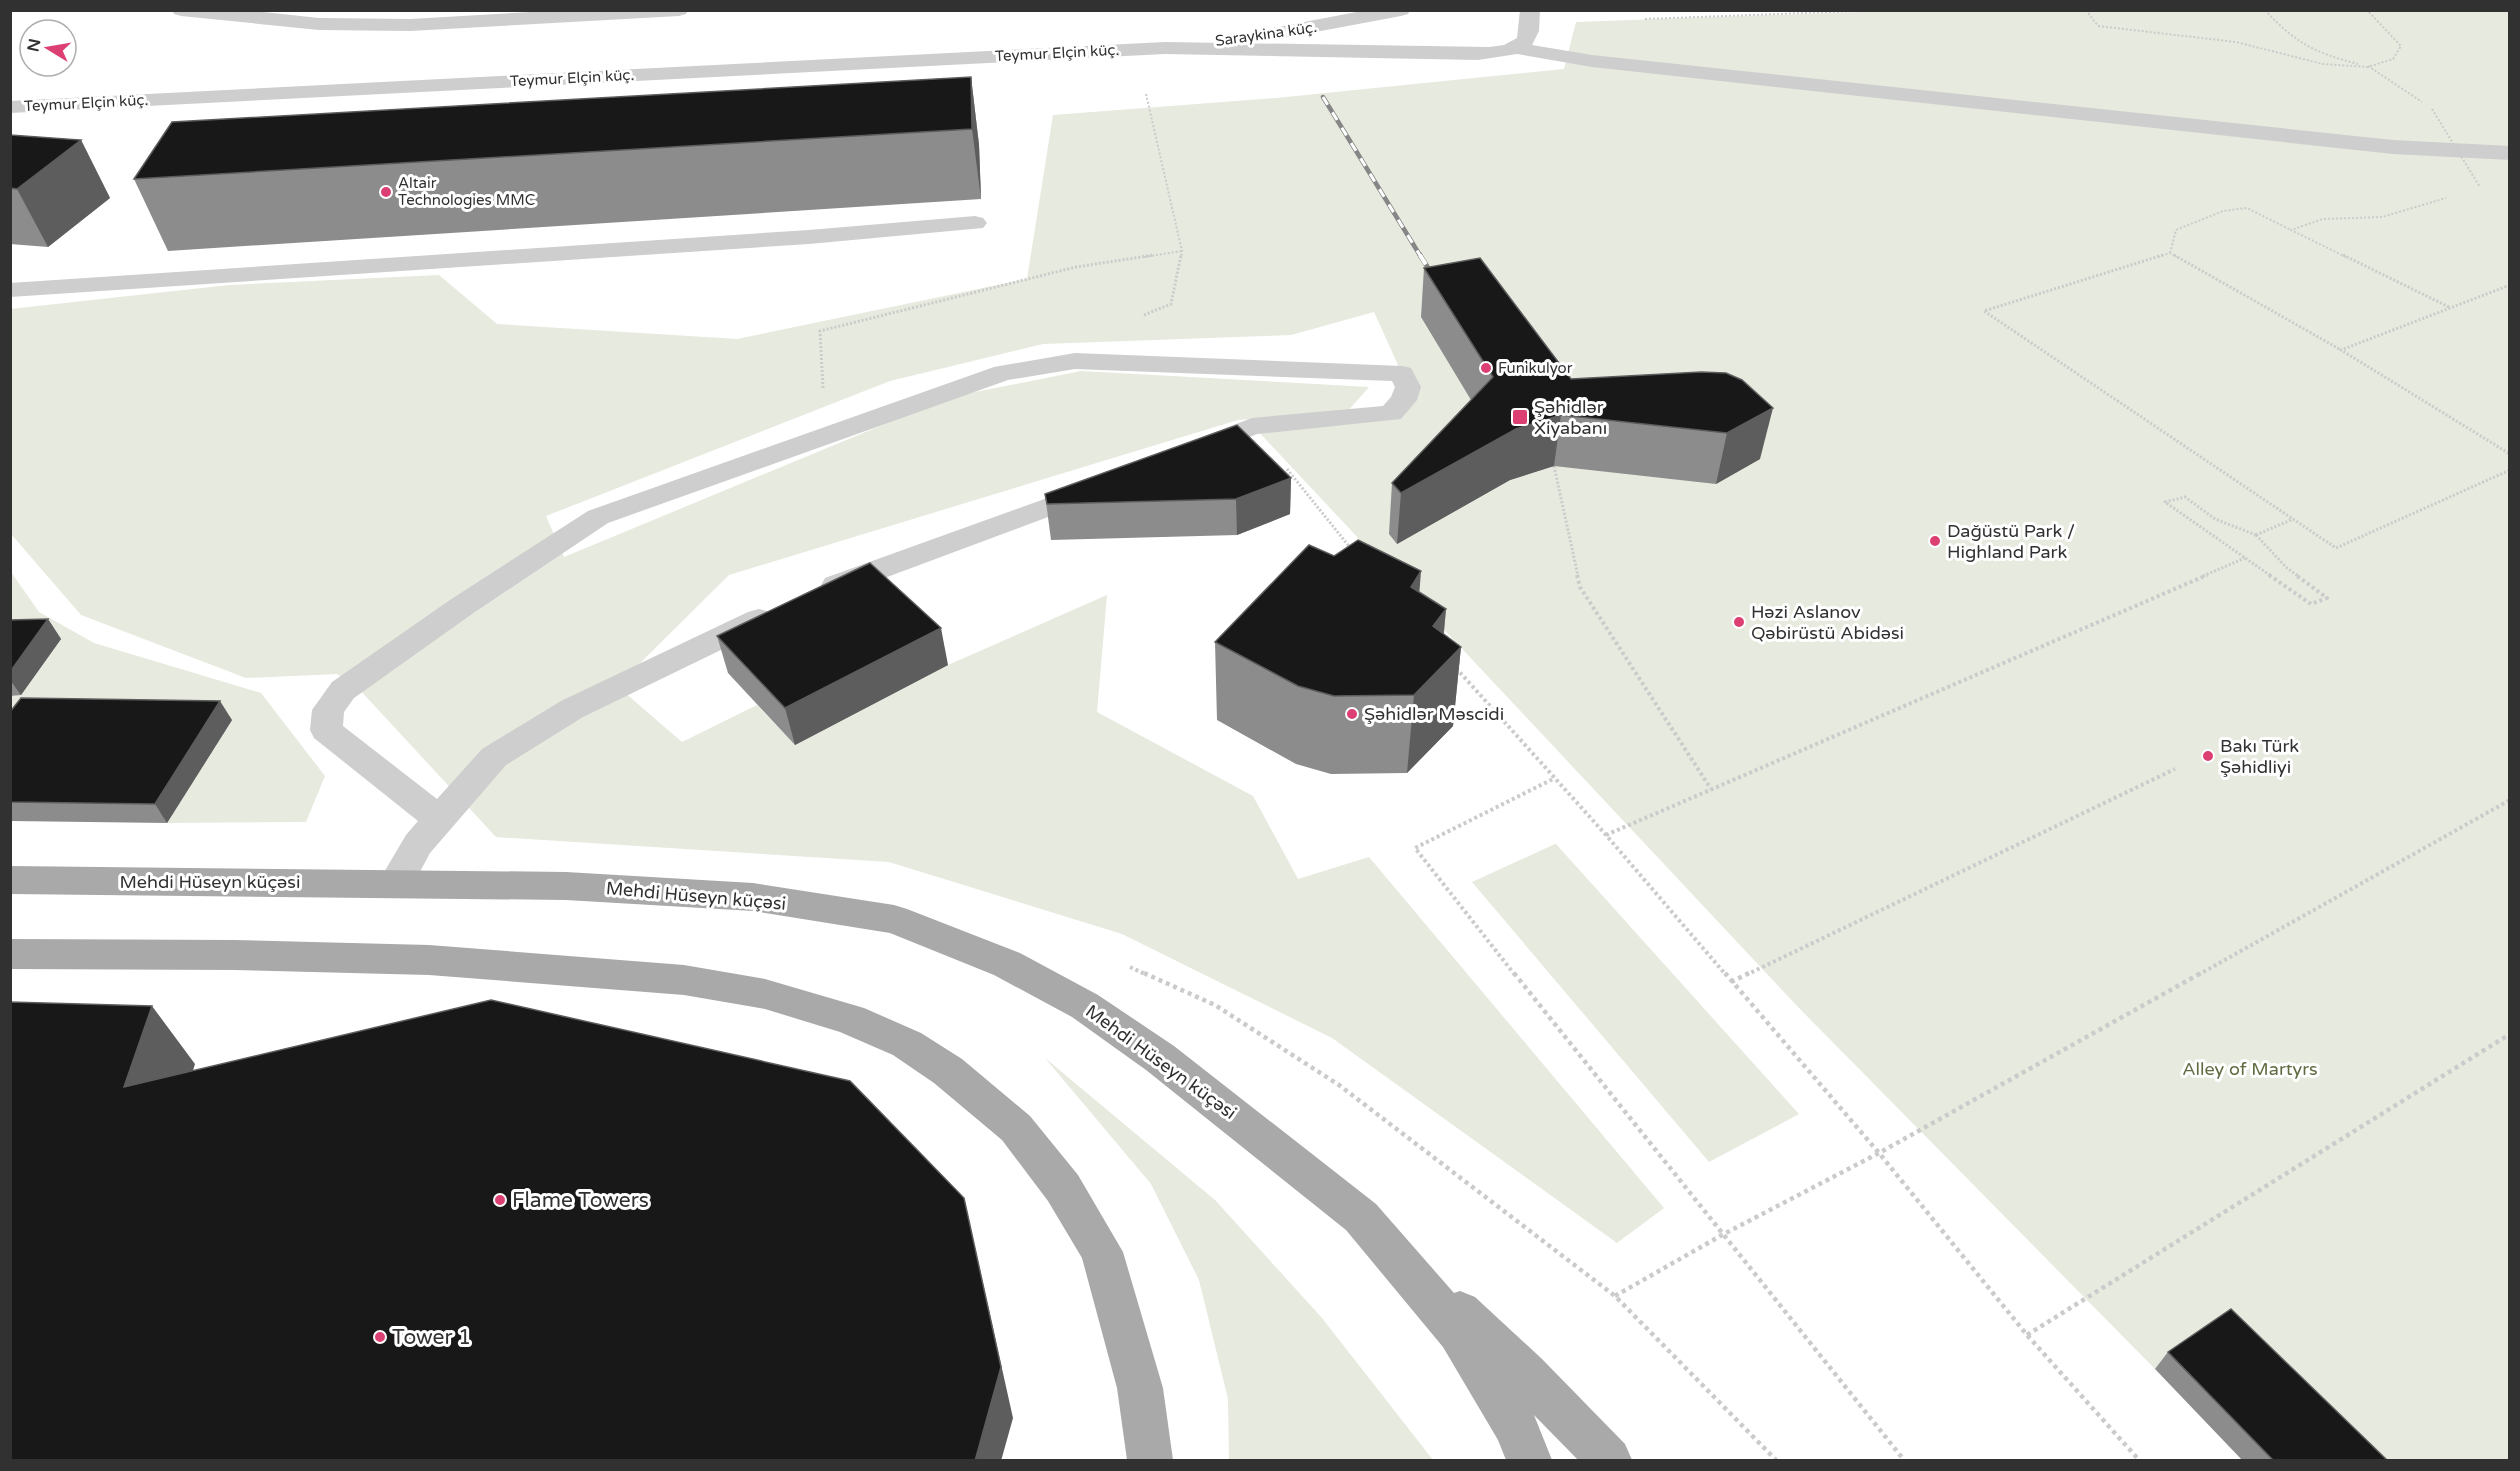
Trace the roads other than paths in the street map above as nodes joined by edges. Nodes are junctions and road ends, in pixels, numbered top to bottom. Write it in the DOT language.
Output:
graph roads {
  1 [pos="181,10"];
  2 [pos="425,10"];
  3 [pos="679,10"];
  4 [pos="1401,10"];
  5 [pos="1530,10"];
  6 [pos="410,25"];
  7 [pos="1165,48"];
  8 [pos="1516,48"];
  9 [pos="10,107"];
  10 [pos="2510,153"];
  11 [pos="975,223"];
  12 [pos="10,290"];
  13 [pos="1175,457"];
  14 [pos="1109,484"];
  15 [pos="814,593"];
  16 [pos="782,607"];
  17 [pos="440,820"];
  18 [pos="10,880"];
  19 [pos="395,884"];
  20 [pos="10,954"];
  21 [pos="1361,1217"];
  22 [pos="1150,1461"];
  23 [pos="1529,1461"];
  24 [pos="1609,1461"];
  1 -- 6 [label="street"];
  2 -- 6 [label="street"];
  3 -- 6 [label="street"];
  4 -- 7 [label="street, Saraykina küç."];
  5 -- 8 [label="street"];
  7 -- 8 [label="street"];
  7 -- 9 [label="street, Teymur Elçin küç."];
  8 -- 10 [label="street"];
  11 -- 12 [label="street"];
  13 -- 17 [label="street"];
  14 -- 15 [label="street"];
  16 -- 17 [label="street"];
  17 -- 19 [label="street"];
  18 -- 19 [label="main road, Mehdi Hüseyn küçəsi"];
  19 -- 21 [label="main road, Mehdi Hüseyn küçəsi"];
  20 -- 22 [label="main road"];
  21 -- 23 [label="main road, Mehdi Hüseyn küçəsi"];
  21 -- 24 [label="main road, Mehdi Hüseyn küçəsi"];
}
